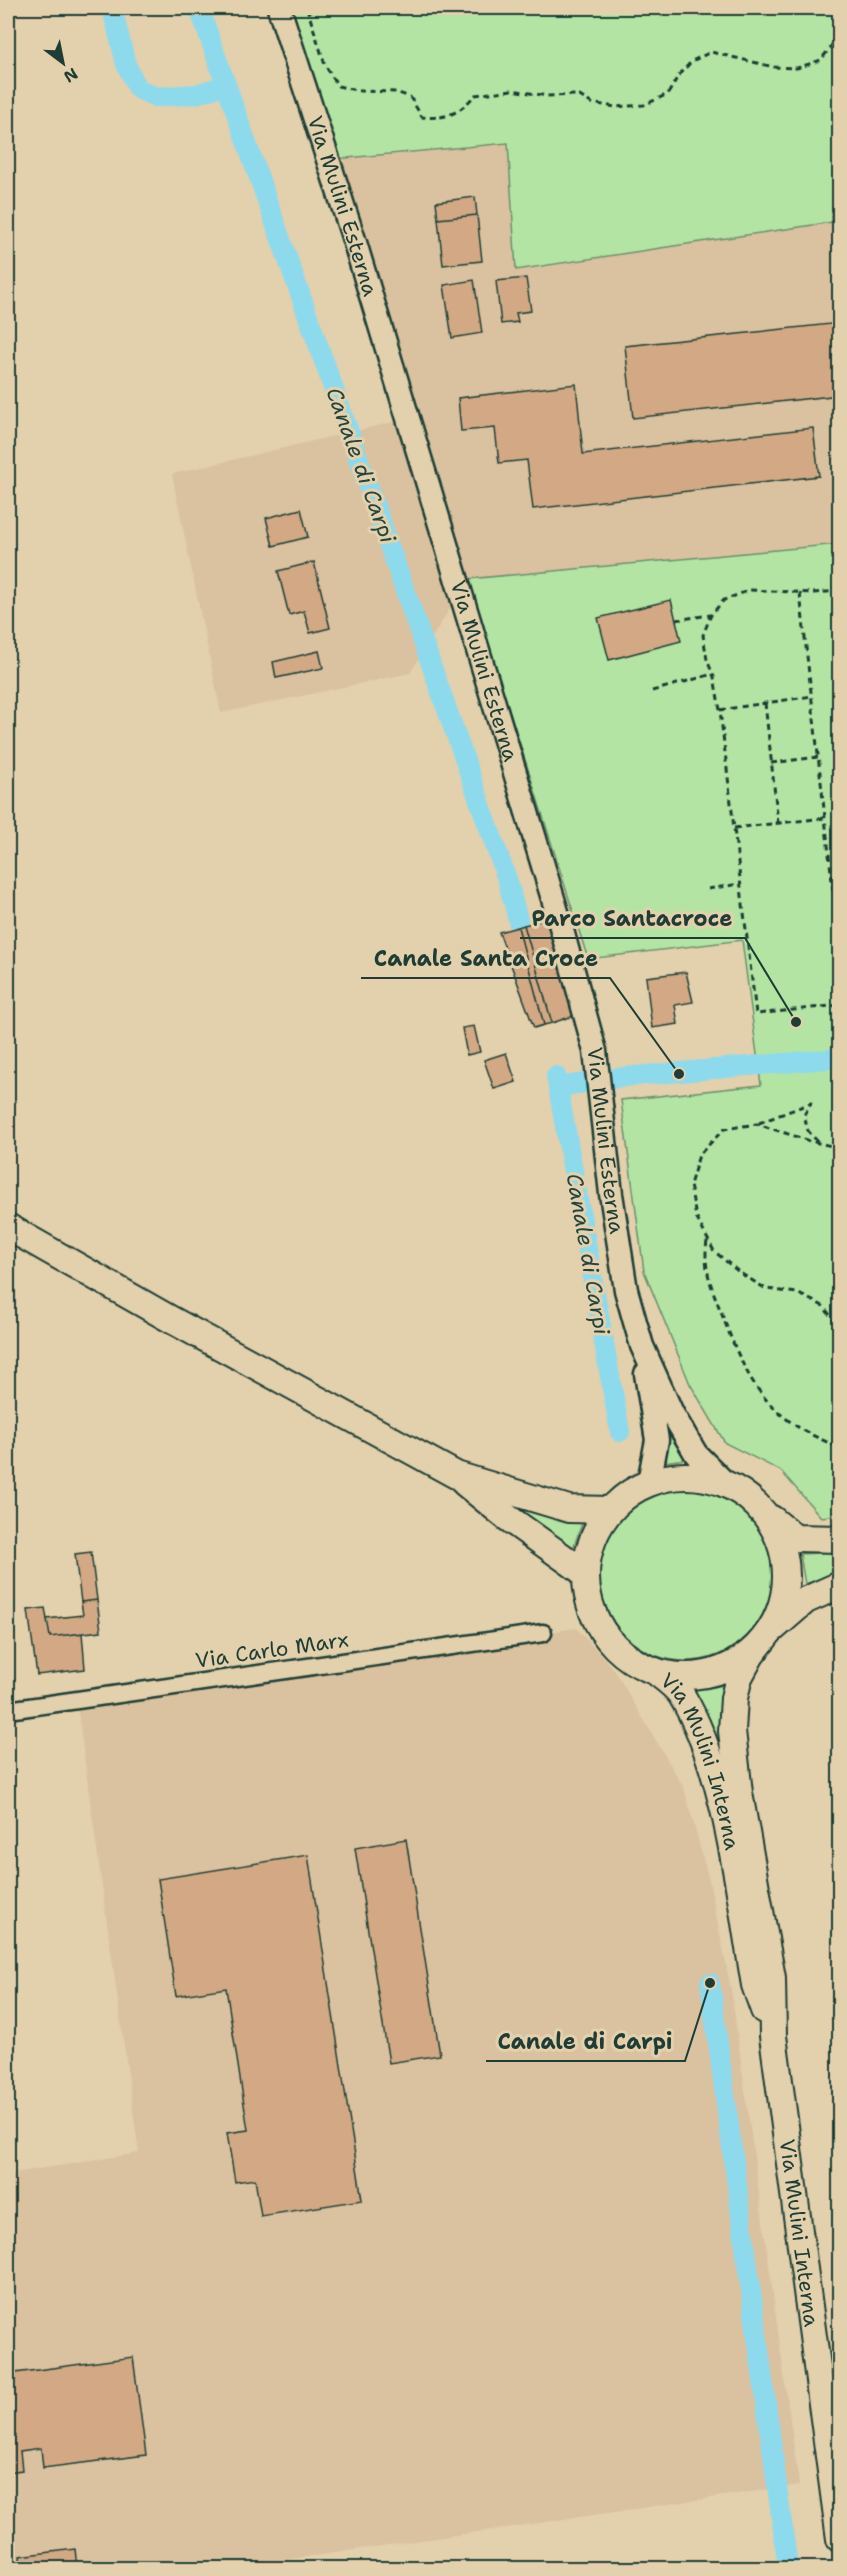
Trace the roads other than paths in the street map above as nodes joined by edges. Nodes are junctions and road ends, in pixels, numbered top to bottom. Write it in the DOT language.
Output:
graph roads {
  1 [pos="279,8"];
  2 [pos="8,1227"];
  3 [pos="642,1346"];
  4 [pos="456,1475"];
  5 [pos="649,1482"];
  6 [pos="726,1484"];
  7 [pos="609,1510"];
  8 [pos="762,1510"];
  9 [pos="840,1539"];
  10 [pos="585,1573"];
  11 [pos="840,1585"];
  12 [pos="769,1632"];
  13 [pos="543,1633"];
  14 [pos="654,1670"];
  15 [pos="8,1710"];
  16 [pos="773,2036"];
  17 [pos="840,2539"];
  1 -- 3 [label="main road, Via Mulini Esterna"];
  2 -- 4 [label="main road"];
  3 -- 5 [label="main road, Via Mulini Esterna"];
  3 -- 6 [label="main road, Via Mulini Esterna"];
  4 -- 7 [label="main road"];
  4 -- 10 [label="main road"];
  5 -- 6 [label="main road"];
  5 -- 7 [label="main road"];
  6 -- 8 [label="main road"];
  7 -- 10 [label="main road"];
  8 -- 9 [label="main road"];
  8 -- 12 [label="main road"];
  10 -- 14 [label="main road"];
  11 -- 12 [label="main road"];
  12 -- 14 [label="main road"];
  12 -- 16 [label="main road, Via Mulini Interna"];
  13 -- 15 [label="street, Via Carlo Marx"];
  14 -- 16 [label="main road, Via Mulini Interna"];
  16 -- 17 [label="main road, Via Mulini Interna"];
}
